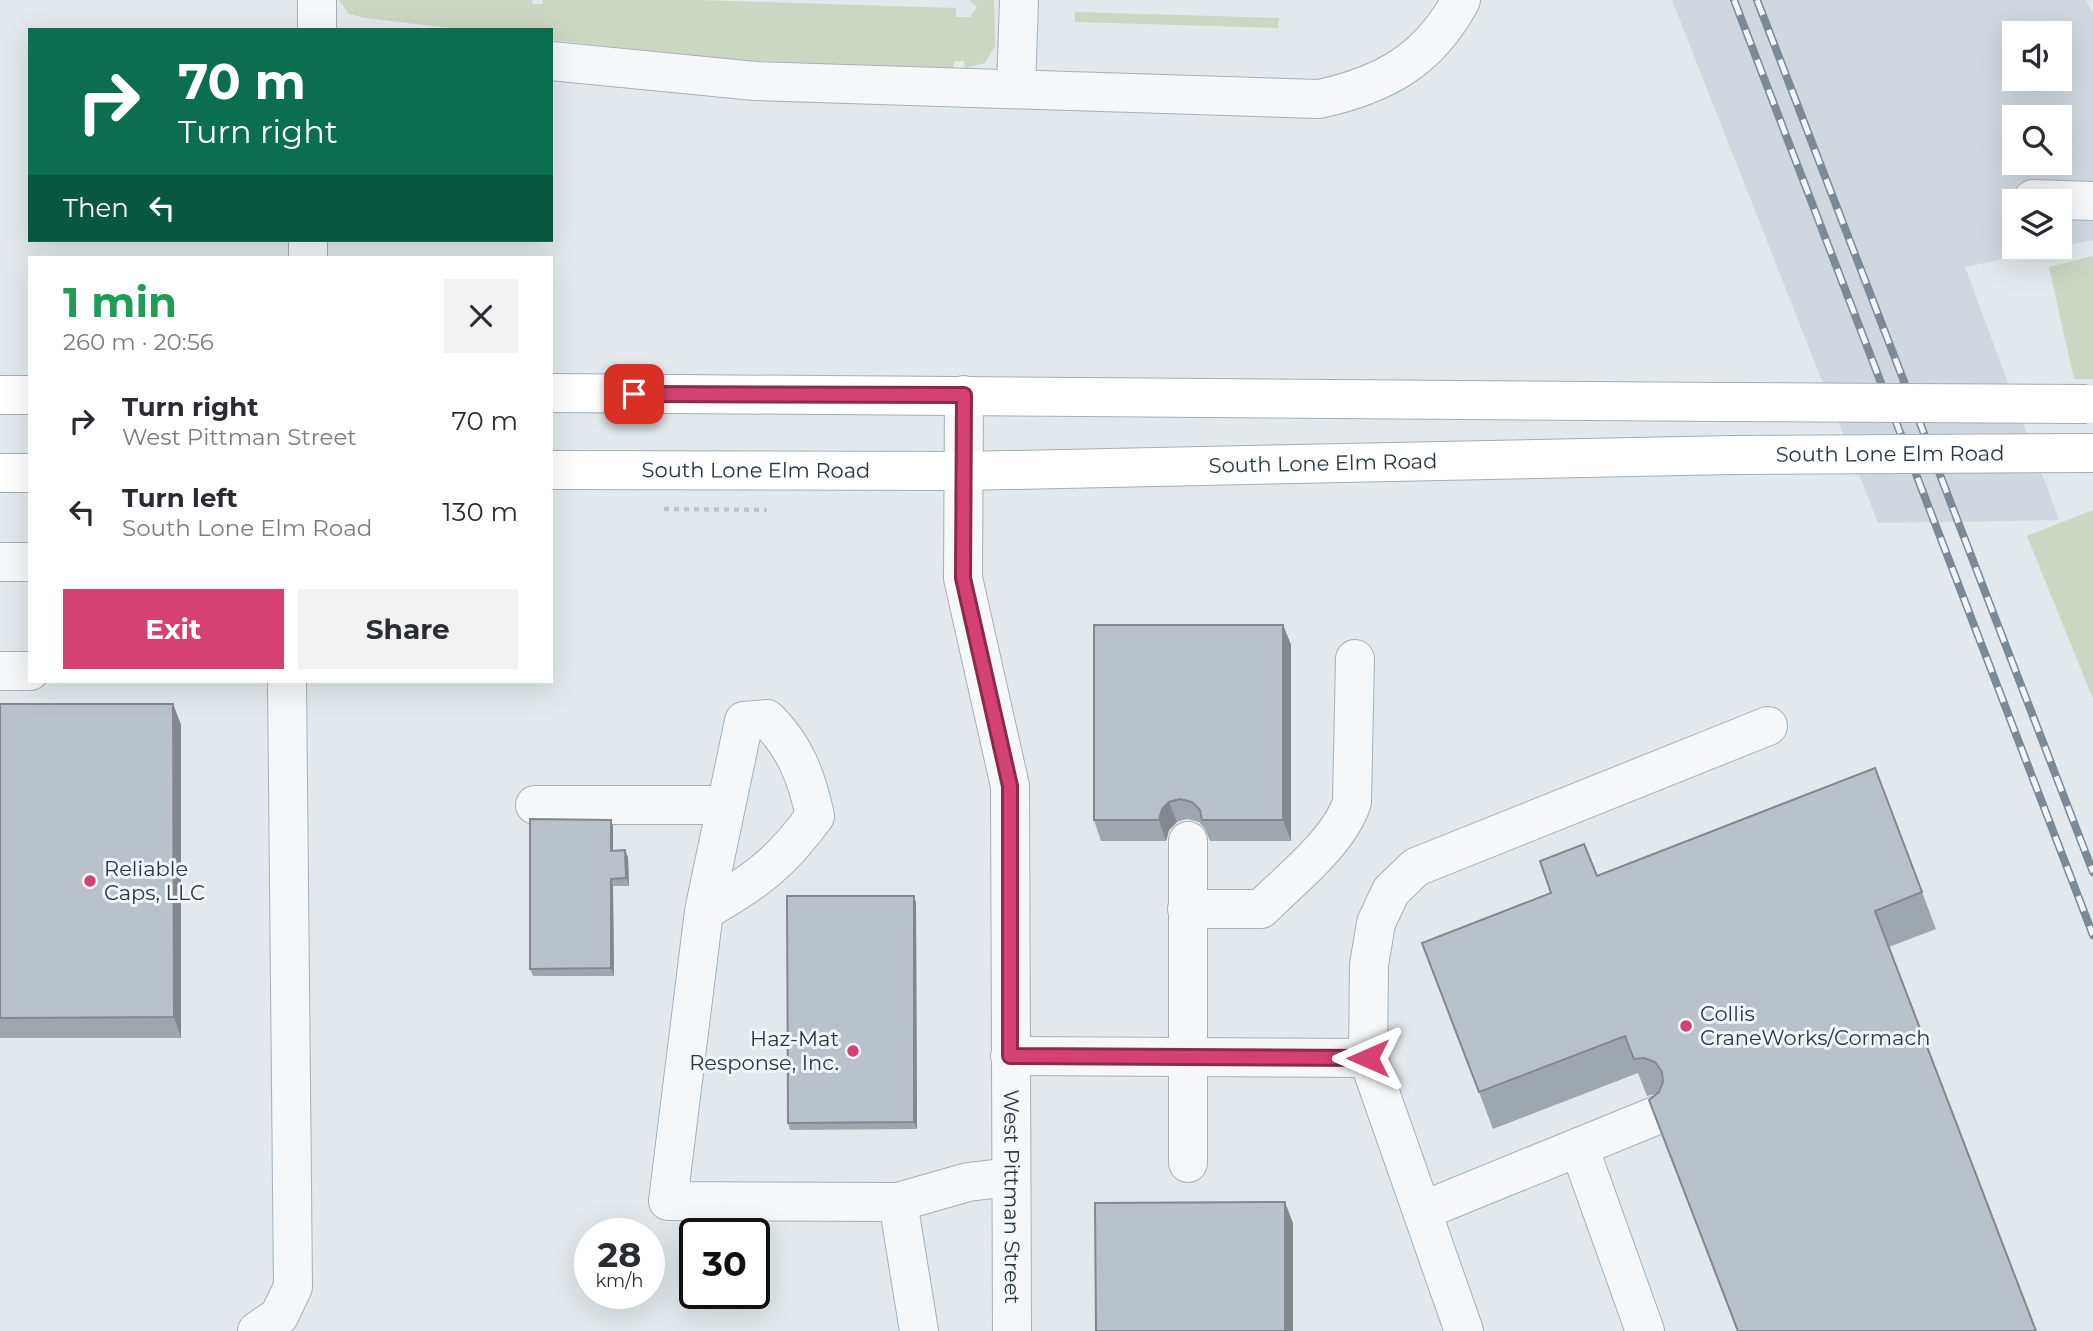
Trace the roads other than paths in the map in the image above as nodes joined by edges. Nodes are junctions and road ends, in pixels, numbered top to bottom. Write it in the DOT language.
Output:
graph roads {
  1 [pos="317,0"];
  2 [pos="1018,0"];
  3 [pos="1461,0"];
  4 [pos="317,28"];
  5 [pos="553,61"];
  6 [pos="1016,89"];
  7 [pos="2072,200"];
  8 [pos="2093,201"];
  9 [pos="553,393"];
  10 [pos="0,395"];
  11 [pos="28,395"];
  12 [pos="964,395"];
  13 [pos="2090,404"];
  14 [pos="2093,453"];
  15 [pos="553,470"];
  16 [pos="963,471"];
  17 [pos="0,473"];
  18 [pos="28,473"];
  19 [pos="0,562"];
  20 [pos="28,562"];
  21 [pos="1355,659"];
  22 [pos="0,671"];
  23 [pos="28,671"];
  24 [pos="287,683"];
  25 [pos="1768,726"];
  26 [pos="534,805"];
  27 [pos="725,805"];
  28 [pos="1188,841"];
  29 [pos="1187,909"];
  30 [pos="704,911"];
  31 [pos="1010,1056"];
  32 [pos="1187,1057"];
  33 [pos="1368,1058"];
  34 [pos="1655,1116"];
  35 [pos="1579,1147"];
  36 [pos="1188,1163"];
  37 [pos="1011,1177"];
  38 [pos="898,1202"];
  39 [pos="1422,1211"];
  40 [pos="257,1331"];
  41 [pos="919,1331"];
  42 [pos="1012,1331"];
  43 [pos="1464,1331"];
  44 [pos="1645,1331"];
  1 -- 4 [label="street"];
  2 -- 6 [label="street"];
  3 -- 6 [label="street"];
  5 -- 6 [label="street"];
  7 -- 8 [label="street"];
  9 -- 12 [label="main road"];
  10 -- 11 [label="main road"];
  12 -- 13 [label="main road, bridge"];
  12 -- 16 [label="street, West Pittman Street"];
  14 -- 16 [label="main road, South Lone Elm Road, bridge"];
  15 -- 16 [label="main road, South Lone Elm Road"];
  16 -- 31 [label="street, West Pittman Street"];
  17 -- 18 [label="main road"];
  19 -- 20 [label="street"];
  21 -- 29 [label="street"];
  22 -- 23 [label="street"];
  24 -- 40 [label="street"];
  25 -- 33 [label="street"];
  26 -- 27 [label="street"];
  27 -- 30 [label="street"];
  27 -- 30 [label="street"];
  28 -- 29 [label="street"];
  29 -- 32 [label="street"];
  30 -- 38 [label="street"];
  31 -- 32 [label="street"];
  31 -- 37 [label="street, West Pittman Street"];
  32 -- 33 [label="street"];
  32 -- 36 [label="street"];
  33 -- 39 [label="street"];
  34 -- 35 [label="street"];
  35 -- 39 [label="street"];
  35 -- 44 [label="street"];
  37 -- 38 [label="street"];
  37 -- 42 [label="street, West Pittman Street"];
  38 -- 41 [label="street"];
  39 -- 43 [label="street"];
}
